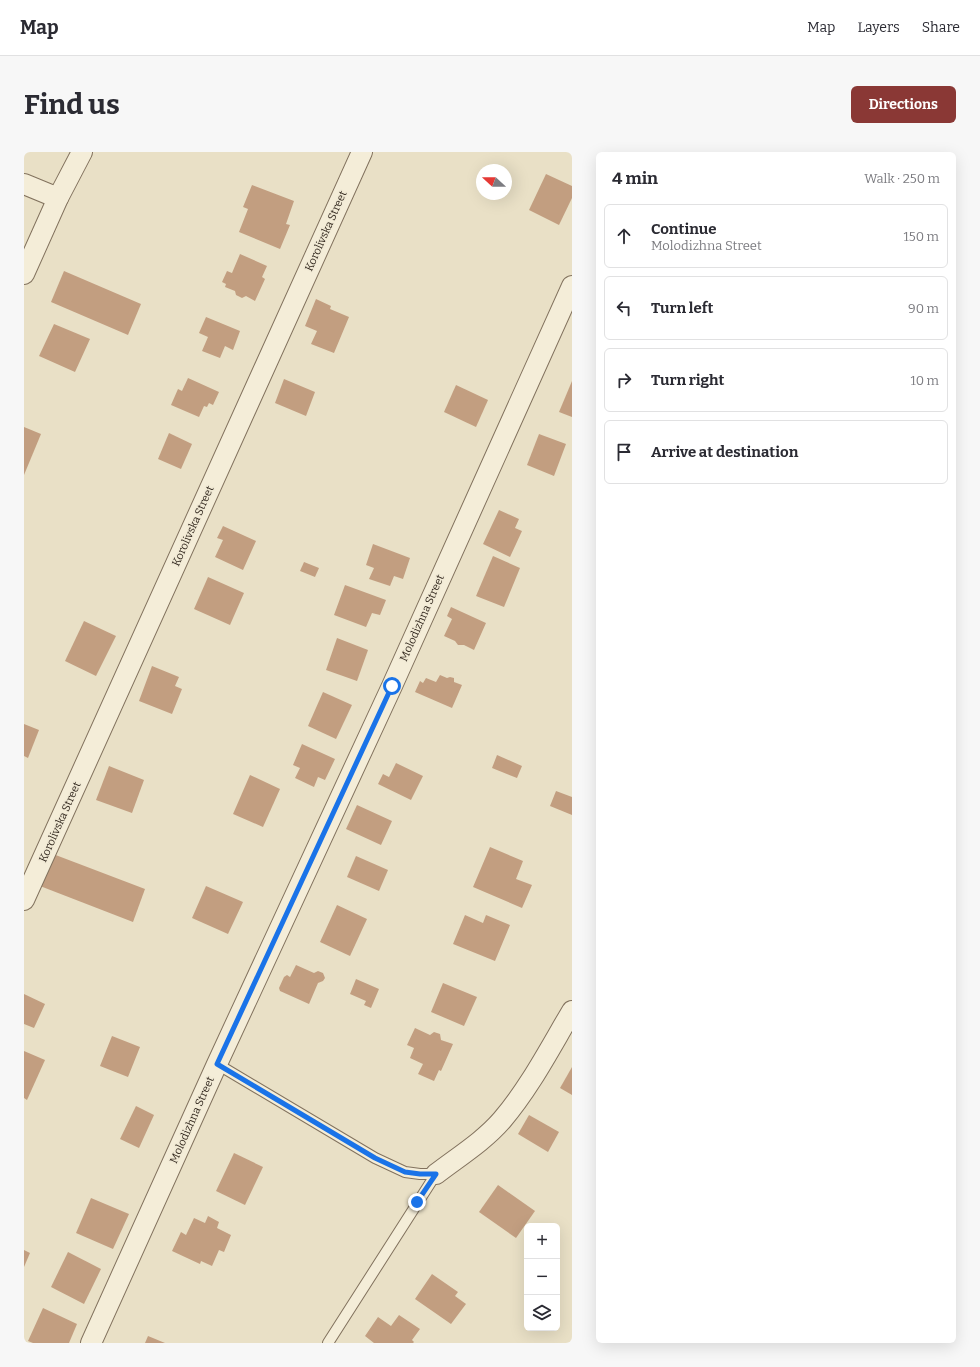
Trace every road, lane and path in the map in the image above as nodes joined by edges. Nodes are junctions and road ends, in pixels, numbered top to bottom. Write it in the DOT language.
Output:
graph roads {
  1 [pos="82,152"];
  2 [pos="362,152"];
  3 [pos="24,184"];
  4 [pos="58,198"];
  5 [pos="24,274"];
  6 [pos="572,286"];
  7 [pos="24,900"];
  8 [pos="572,1011"];
  9 [pos="217,1064"];
  10 [pos="436,1174"];
  11 [pos="92,1343"];
  12 [pos="328,1343"];
  1 -- 4 [label="street"];
  2 -- 7 [label="street, Korolivska Street"];
  3 -- 4 [label="street"];
  4 -- 5 [label="street"];
  6 -- 9 [label="street, Molodizhna Street"];
  8 -- 10 [label="street"];
  9 -- 10 [label="lane"];
  9 -- 11 [label="street, Molodizhna Street"];
  10 -- 12 [label="lane"];
}
